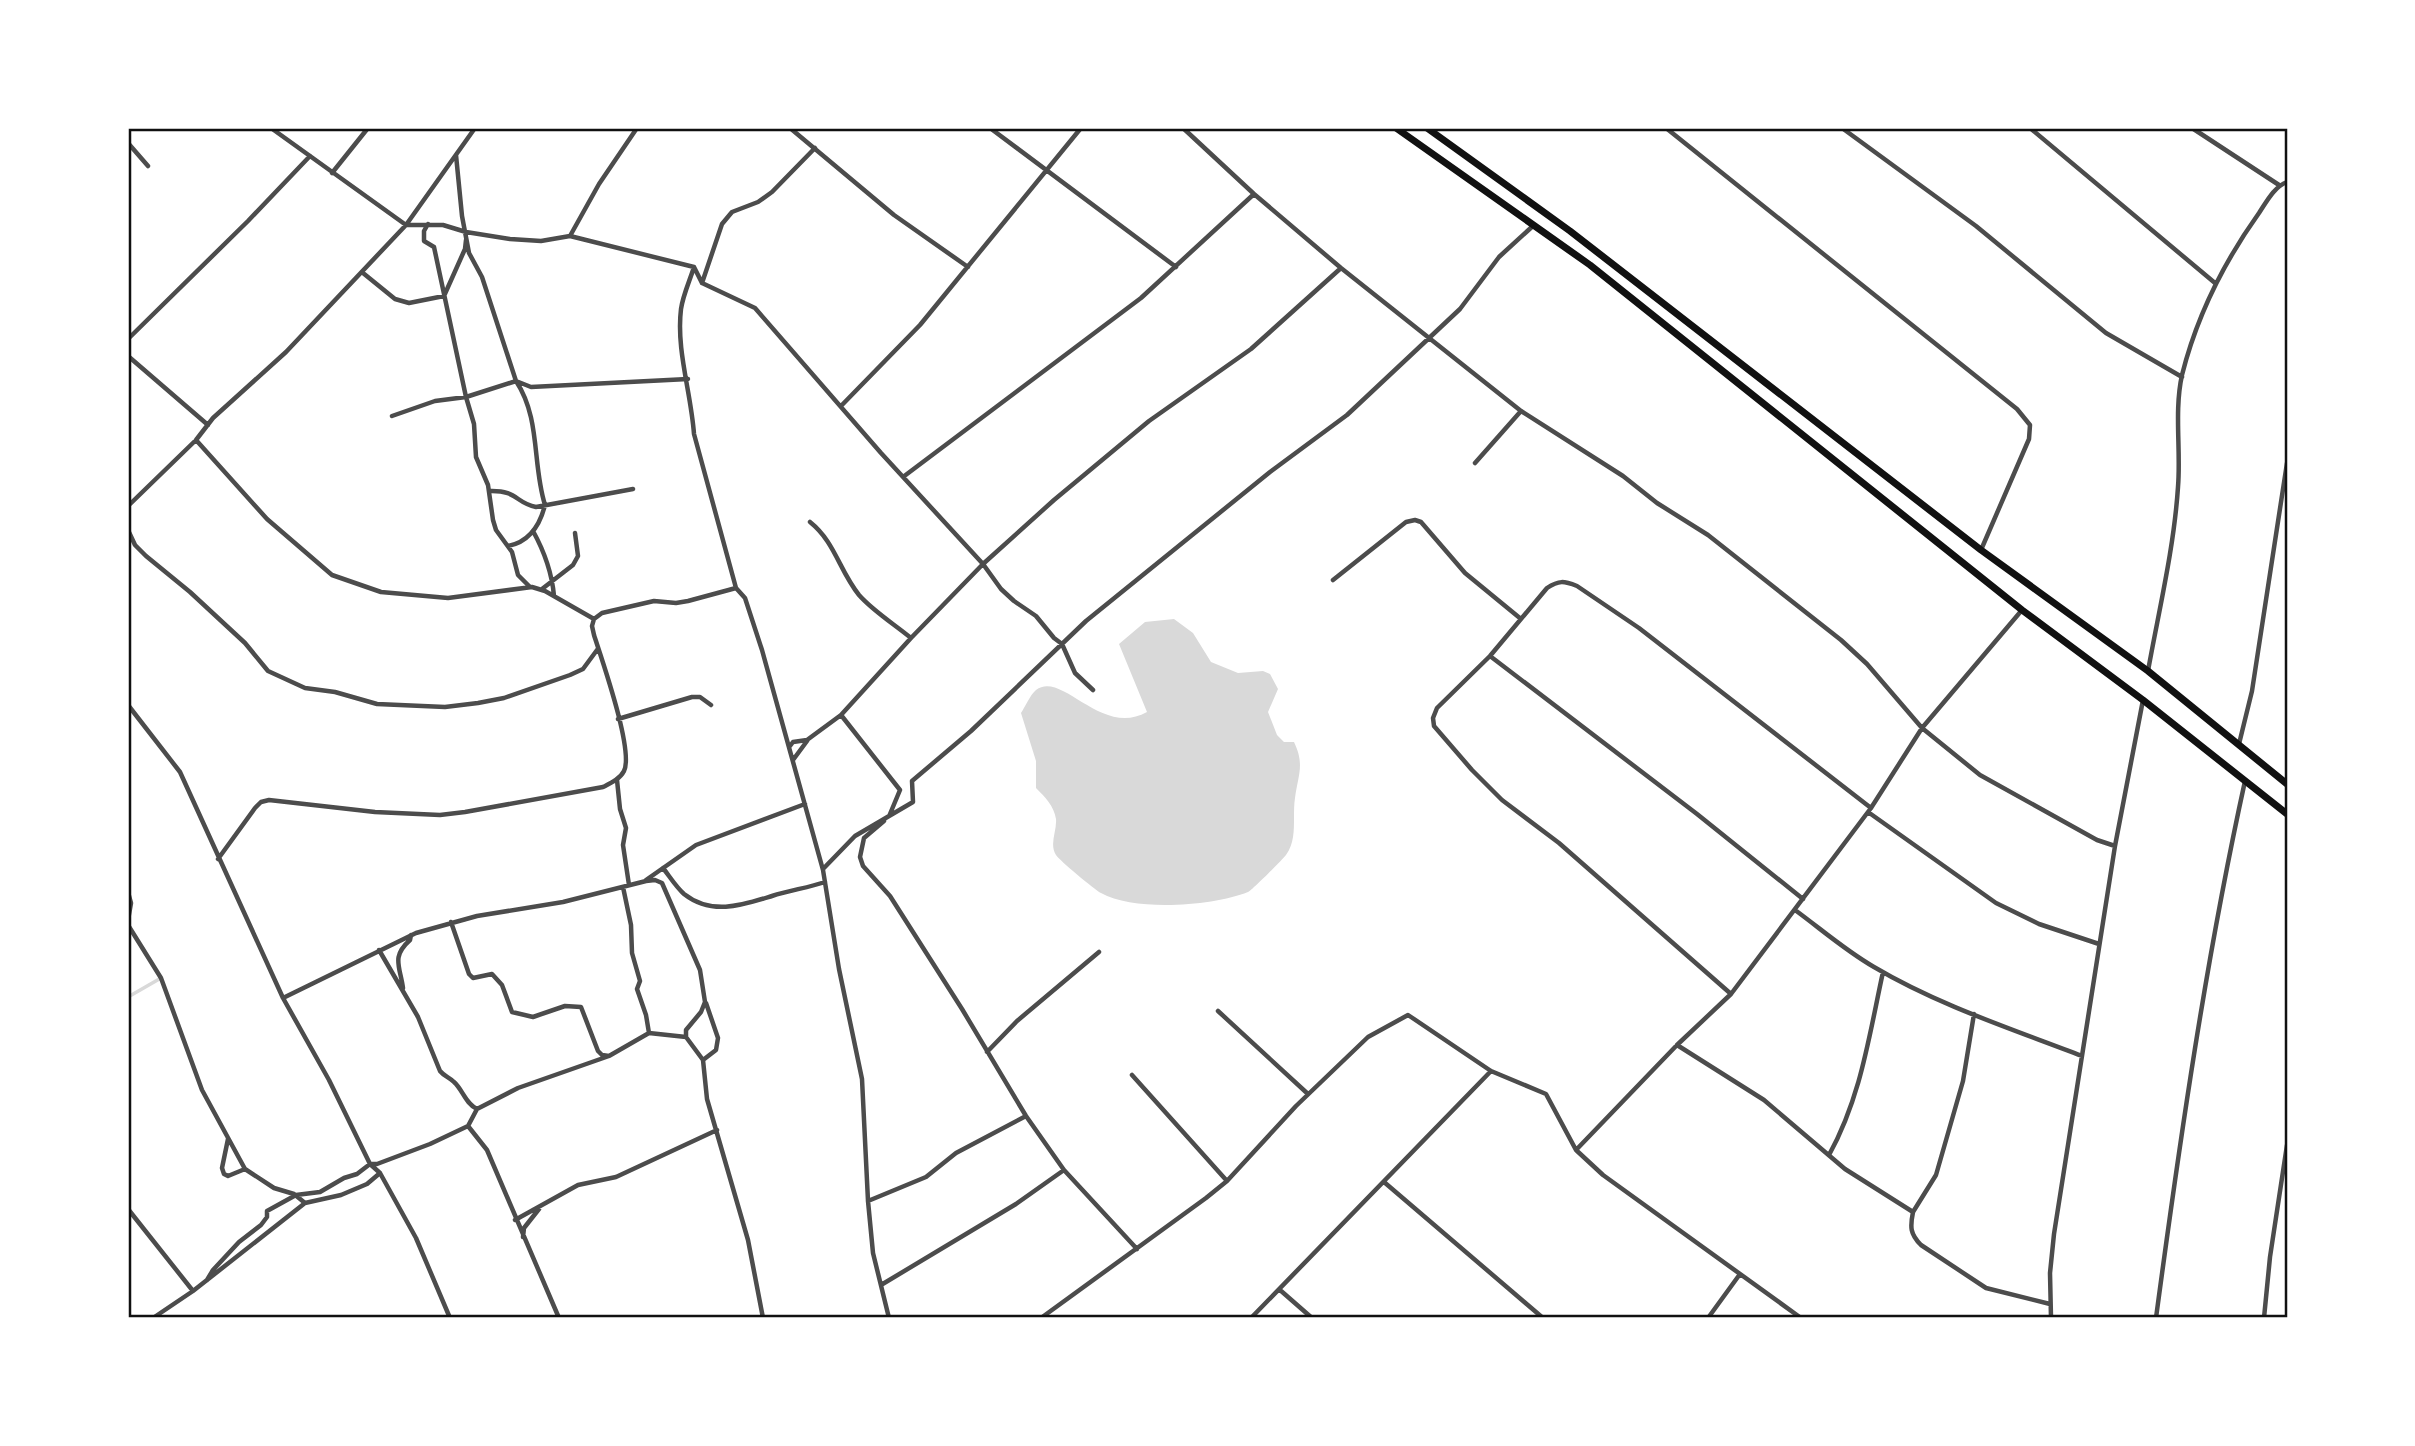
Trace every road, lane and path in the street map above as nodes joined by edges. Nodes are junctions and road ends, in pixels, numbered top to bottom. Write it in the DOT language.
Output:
graph roads {
  1 [pos="271,128"];
  2 [pos="368,128"];
  3 [pos="475,128"];
  4 [pos="638,128"];
  5 [pos="790,128"];
  6 [pos="990,128"];
  7 [pos="1081,128"];
  8 [pos="1183,128"];
  9 [pos="1396,128"];
  10 [pos="1414,128"];
  11 [pos="1427,128"];
  12 [pos="1666,128"];
  13 [pos="1842,128"];
  14 [pos="2030,128"];
  15 [pos="2192,128"];
  16 [pos="1409,137"];
  17 [pos="128,144"];
  18 [pos="815,148"];
  19 [pos="456,155"];
  20 [pos="310,156"];
  21 [pos="148,166"];
  22 [pos="1048,170"];
  23 [pos="332,173"];
  24 [pos="2287,182"];
  25 [pos="2279,185"];
  26 [pos="1254,194"];
  27 [pos="428,224"];
  28 [pos="406,225"];
  29 [pos="1534,225"];
  30 [pos="466,232"];
  31 [pos="570,236"];
  32 [pos="694,267"];
  33 [pos="968,267"];
  34 [pos="1176,267"];
  35 [pos="1341,268"];
  36 [pos="363,273"];
  37 [pos="702,283"];
  38 [pos="2215,283"];
  39 [pos="444,296"];
  40 [pos="128,339"];
  41 [pos="1430,339"];
  42 [pos="128,356"];
  43 [pos="2182,377"];
  44 [pos="688,379"];
  45 [pos="516,381"];
  46 [pos="466,397"];
  47 [pos="841,405"];
  48 [pos="1521,411"];
  49 [pos="392,416"];
  50 [pos="208,425"];
  51 [pos="196,440"];
  52 [pos="1475,463"];
  53 [pos="2287,463"];
  54 [pos="903,477"];
  55 [pos="633,489"];
  56 [pos="489,491"];
  57 [pos="128,505"];
  58 [pos="545,507"];
  59 [pos="810,522"];
  60 [pos="128,530"];
  61 [pos="533,531"];
  62 [pos="575,533"];
  63 [pos="508,547"];
  64 [pos="1981,550"];
  65 [pos="983,564"];
  66 [pos="1333,580"];
  67 [pos="553,581"];
  68 [pos="531,587"];
  69 [pos="736,587"];
  70 [pos="542,590"];
  71 [pos="554,597"];
  72 [pos="2022,610"];
  73 [pos="594,619"];
  74 [pos="1521,619"];
  75 [pos="911,638"];
  76 [pos="1062,644"];
  77 [pos="597,645"];
  78 [pos="1490,656"];
  79 [pos="2148,671"];
  80 [pos="1093,690"];
  81 [pos="2143,700"];
  82 [pos="128,705"];
  83 [pos="710,705"];
  84 [pos="841,715"];
  85 [pos="618,719"];
  86 [pos="1922,728"];
  87 [pos="807,740"];
  88 [pos="2239,744"];
  89 [pos="790,747"];
  90 [pos="793,760"];
  91 [pos="617,779"];
  92 [pos="2245,782"];
  93 [pos="2287,784"];
  94 [pos="805,804"];
  95 [pos="1870,810"];
  96 [pos="2287,814"];
  97 [pos="889,817"];
  98 [pos="2115,846"];
  99 [pos="218,859"];
  100 [pos="663,869"];
  101 [pos="823,870"];
  102 [pos="646,881"];
  103 [pos="825,882"];
  104 [pos="629,885"];
  105 [pos="623,887"];
  106 [pos="128,892"];
  107 [pos="1803,899"];
  108 [pos="1795,909"];
  109 [pos="128,920"];
  110 [pos="451,922"];
  111 [pos="128,925"];
  112 [pos="411,935"];
  113 [pos="2099,944"];
  114 [pos="379,950"];
  115 [pos="1099,953"];
  116 [pos="1883,972"];
  117 [pos="403,992"];
  118 [pos="1731,994"];
  119 [pos="283,998"];
  120 [pos="705,1002"];
  121 [pos="1218,1011"];
  122 [pos="1974,1014"];
  123 [pos="649,1033"];
  124 [pos="687,1037"];
  125 [pos="1676,1045"];
  126 [pos="988,1052"];
  127 [pos="609,1056"];
  128 [pos="2082,1056"];
  129 [pos="704,1060"];
  130 [pos="1491,1071"];
  131 [pos="1132,1075"];
  132 [pos="1308,1094"];
  133 [pos="477,1109"];
  134 [pos="1026,1116"];
  135 [pos="468,1126"];
  136 [pos="717,1130"];
  137 [pos="228,1138"];
  138 [pos="2287,1145"];
  139 [pos="1576,1150"];
  140 [pos="1829,1155"];
  141 [pos="370,1164"];
  142 [pos="246,1169"];
  143 [pos="1064,1170"];
  144 [pos="380,1173"];
  145 [pos="1227,1181"];
  146 [pos="1384,1182"];
  147 [pos="296,1195"];
  148 [pos="868,1201"];
  149 [pos="305,1203"];
  150 [pos="543,1204"];
  151 [pos="128,1209"];
  152 [pos="1913,1212"];
  153 [pos="515,1220"];
  154 [pos="523,1238"];
  155 [pos="1137,1249"];
  156 [pos="1741,1274"];
  157 [pos="207,1280"];
  158 [pos="881,1285"];
  159 [pos="1280,1290"];
  160 [pos="193,1292"];
  161 [pos="2050,1304"];
  162 [pos="153,1318"];
  163 [pos="450,1318"];
  164 [pos="559,1318"];
  165 [pos="763,1318"];
  166 [pos="889,1318"];
  167 [pos="1041,1318"];
  168 [pos="1251,1318"];
  169 [pos="1312,1318"];
  170 [pos="1543,1318"];
  171 [pos="1708,1318"];
  172 [pos="1801,1318"];
  173 [pos="2051,1318"];
  174 [pos="2155,1318"];
  175 [pos="2264,1318"];
  1 -- 20 [label="street"];
  2 -- 23 [label="street"];
  3 -- 19 [label="street"];
  4 -- 31 [label="street"];
  5 -- 18 [label="street"];
  6 -- 22 [label="street"];
  7 -- 22 [label="street"];
  8 -- 26 [label="street"];
  9 -- 16 [label="main road"];
  10 -- 16 [label="street"];
  11 -- 64 [label="main road"];
  12 -- 64 [label="street"];
  13 -- 43 [label="street"];
  14 -- 38 [label="street"];
  15 -- 25 [label="street"];
  16 -- 29 [label="main road"];
  17 -- 21 [label="street"];
  18 -- 33 [label="street"];
  18 -- 37 [label="street"];
  19 -- 28 [label="street"];
  19 -- 30 [label="street"];
  20 -- 23 [label="street"];
  20 -- 40 [label="street"];
  22 -- 33 [label="street"];
  22 -- 34 [label="street"];
  23 -- 28 [label="street"];
  24 -- 25 [label="street"];
  25 -- 38 [label="street"];
  26 -- 34 [label="street"];
  26 -- 35 [label="street"];
  27 -- 28 [label="street"];
  27 -- 30 [label="street"];
  27 -- 39 [label="street"];
  28 -- 36 [label="street"];
  29 -- 41 [label="street"];
  29 -- 72 [label="main road"];
  30 -- 31 [label="street"];
  30 -- 39 [label="street"];
  30 -- 45 [label="street"];
  31 -- 32 [label="street"];
  32 -- 37 [label="street"];
  32 -- 44 [label="street"];
  33 -- 47 [label="street"];
  34 -- 54 [label="street"];
  35 -- 41 [label="street"];
  35 -- 65 [label="street"];
  36 -- 39 [label="street"];
  36 -- 50 [label="street"];
  37 -- 47 [label="street"];
  38 -- 43 [label="street"];
  39 -- 46 [label="street"];
  41 -- 48 [label="street"];
  41 -- 76 [label="street"];
  42 -- 50 [label="street"];
  43 -- 79 [label="street"];
  44 -- 45 [label="street"];
  44 -- 69 [label="street"];
  45 -- 46 [label="street"];
  45 -- 58 [label="street"];
  46 -- 49 [label="street"];
  46 -- 56 [label="street"];
  47 -- 54 [label="street"];
  48 -- 52 [label="street"];
  48 -- 86 [label="street"];
  50 -- 51 [label="street"];
  51 -- 57 [label="street"];
  51 -- 68 [label="street"];
  53 -- 88 [label="street"];
  54 -- 65 [label="street"];
  55 -- 58 [label="street"];
  56 -- 58 [label="street"];
  56 -- 63 [label="street"];
  58 -- 61 [label="street"];
  59 -- 75 [label="street"];
  60 -- 77 [label="street"];
  61 -- 63 [label="street"];
  61 -- 67 [label="street"];
  62 -- 67 [label="street"];
  63 -- 68 [label="street"];
  64 -- 79 [label="main road"];
  65 -- 75 [label="street"];
  65 -- 76 [label="street"];
  66 -- 74 [label="street"];
  67 -- 70 [label="street"];
  67 -- 71 [label="street"];
  68 -- 70 [label="street"];
  69 -- 73 [label="street"];
  69 -- 89 [label="street"];
  70 -- 71 [label="street"];
  71 -- 73 [label="street"];
  72 -- 81 [label="main road"];
  72 -- 86 [label="street"];
  73 -- 77 [label="street"];
  74 -- 78 [label="street"];
  74 -- 95 [label="street"];
  75 -- 84 [label="street"];
  76 -- 80 [label="street"];
  76 -- 97 [label="street"];
  77 -- 85 [label="street"];
  78 -- 107 [label="street"];
  78 -- 118 [label="street"];
  79 -- 88 [label="main road"];
  81 -- 92 [label="main road"];
  81 -- 98 [label="street"];
  82 -- 99 [label="street"];
  83 -- 85 [label="street"];
  84 -- 87 [label="street"];
  84 -- 97 [label="street"];
  85 -- 91 [label="street"];
  86 -- 95 [label="street"];
  86 -- 98 [label="street"];
  87 -- 89 [label="street"];
  87 -- 90 [label="street"];
  88 -- 93 [label="main road"];
  89 -- 90 [label="street"];
  90 -- 94 [label="street"];
  91 -- 99 [label="street"];
  91 -- 104 [label="street"];
  92 -- 96 [label="main road"];
  92 -- 174 [label="street"];
  94 -- 100 [label="street"];
  94 -- 101 [label="street"];
  95 -- 107 [label="street"];
  95 -- 113 [label="street"];
  97 -- 101 [label="street"];
  97 -- 126 [label="street"];
  98 -- 113 [label="street"];
  99 -- 119 [label="street"];
  100 -- 102 [label="street"];
  100 -- 103 [label="street"];
  101 -- 103 [label="street"];
  102 -- 104 [label="street"];
  102 -- 120 [label="street"];
  103 -- 148 [label="street"];
  104 -- 105 [label="street"];
  105 -- 110 [label="street"];
  105 -- 123 [label="street"];
  106 -- 109 [label="street"];
  107 -- 108 [label="street"];
  108 -- 116 [label="street"];
  108 -- 118 [label="street"];
  110 -- 112 [label="street"];
  110 -- 127 [label="street"];
  111 -- 137 [label="street"];
  112 -- 114 [label="street"];
  112 -- 117 [label="street"];
  113 -- 128 [label="street"];
  114 -- 117 [label="street"];
  114 -- 119 [label="street"];
  115 -- 126 [label="street"];
  116 -- 122 [label="street"];
  116 -- 140 [label="street"];
  117 -- 133 [label="street"];
  118 -- 125 [label="street"];
  119 -- 141 [label="street"];
  120 -- 124 [label="street"];
  120 -- 129 [label="street"];
  121 -- 132 [label="street"];
  122 -- 128 [label="street"];
  122 -- 152 [label="street"];
  123 -- 124 [label="street"];
  123 -- 127 [label="street"];
  124 -- 129 [label="street"];
  125 -- 139 [label="street"];
  125 -- 140 [label="street"];
  126 -- 134 [label="street"];
  127 -- 133 [label="street"];
  128 -- 161 [label="street"];
  129 -- 136 [label="street"];
  130 -- 132 [label="street"];
  130 -- 139 [label="street"];
  130 -- 146 [label="street"];
  131 -- 145 [label="street"];
  132 -- 145 [label="street"];
  133 -- 135 [label="street"];
  134 -- 143 [label="street"];
  134 -- 148 [label="street"];
  135 -- 141 [label="street"];
  135 -- 153 [label="street"];
  136 -- 150 [label="street"];
  136 -- 165 [label="street"];
  137 -- 142 [label="street"];
  137 -- 142 [label="street"];
  138 -- 175 [label="street"];
  139 -- 156 [label="street"];
  140 -- 152 [label="street"];
  141 -- 144 [label="street"];
  141 -- 147 [label="street"];
  142 -- 147 [label="street"];
  143 -- 155 [label="street"];
  143 -- 158 [label="street"];
  144 -- 149 [label="street"];
  144 -- 163 [label="street"];
  145 -- 155 [label="street"];
  146 -- 159 [label="street"];
  146 -- 170 [label="street"];
  147 -- 149 [label="street"];
  147 -- 157 [label="street"];
  148 -- 158 [label="street"];
  149 -- 157 [label="street"];
  150 -- 153 [label="street"];
  150 -- 154 [label="street"];
  151 -- 160 [label="street"];
  152 -- 161 [label="street"];
  153 -- 154 [label="street"];
  154 -- 164 [label="street"];
  155 -- 167 [label="street"];
  156 -- 171 [label="street"];
  156 -- 172 [label="street"];
  157 -- 160 [label="street"];
  158 -- 166 [label="street"];
  159 -- 168 [label="street"];
  159 -- 169 [label="street"];
  160 -- 162 [label="street"];
  161 -- 173 [label="street"];
}
